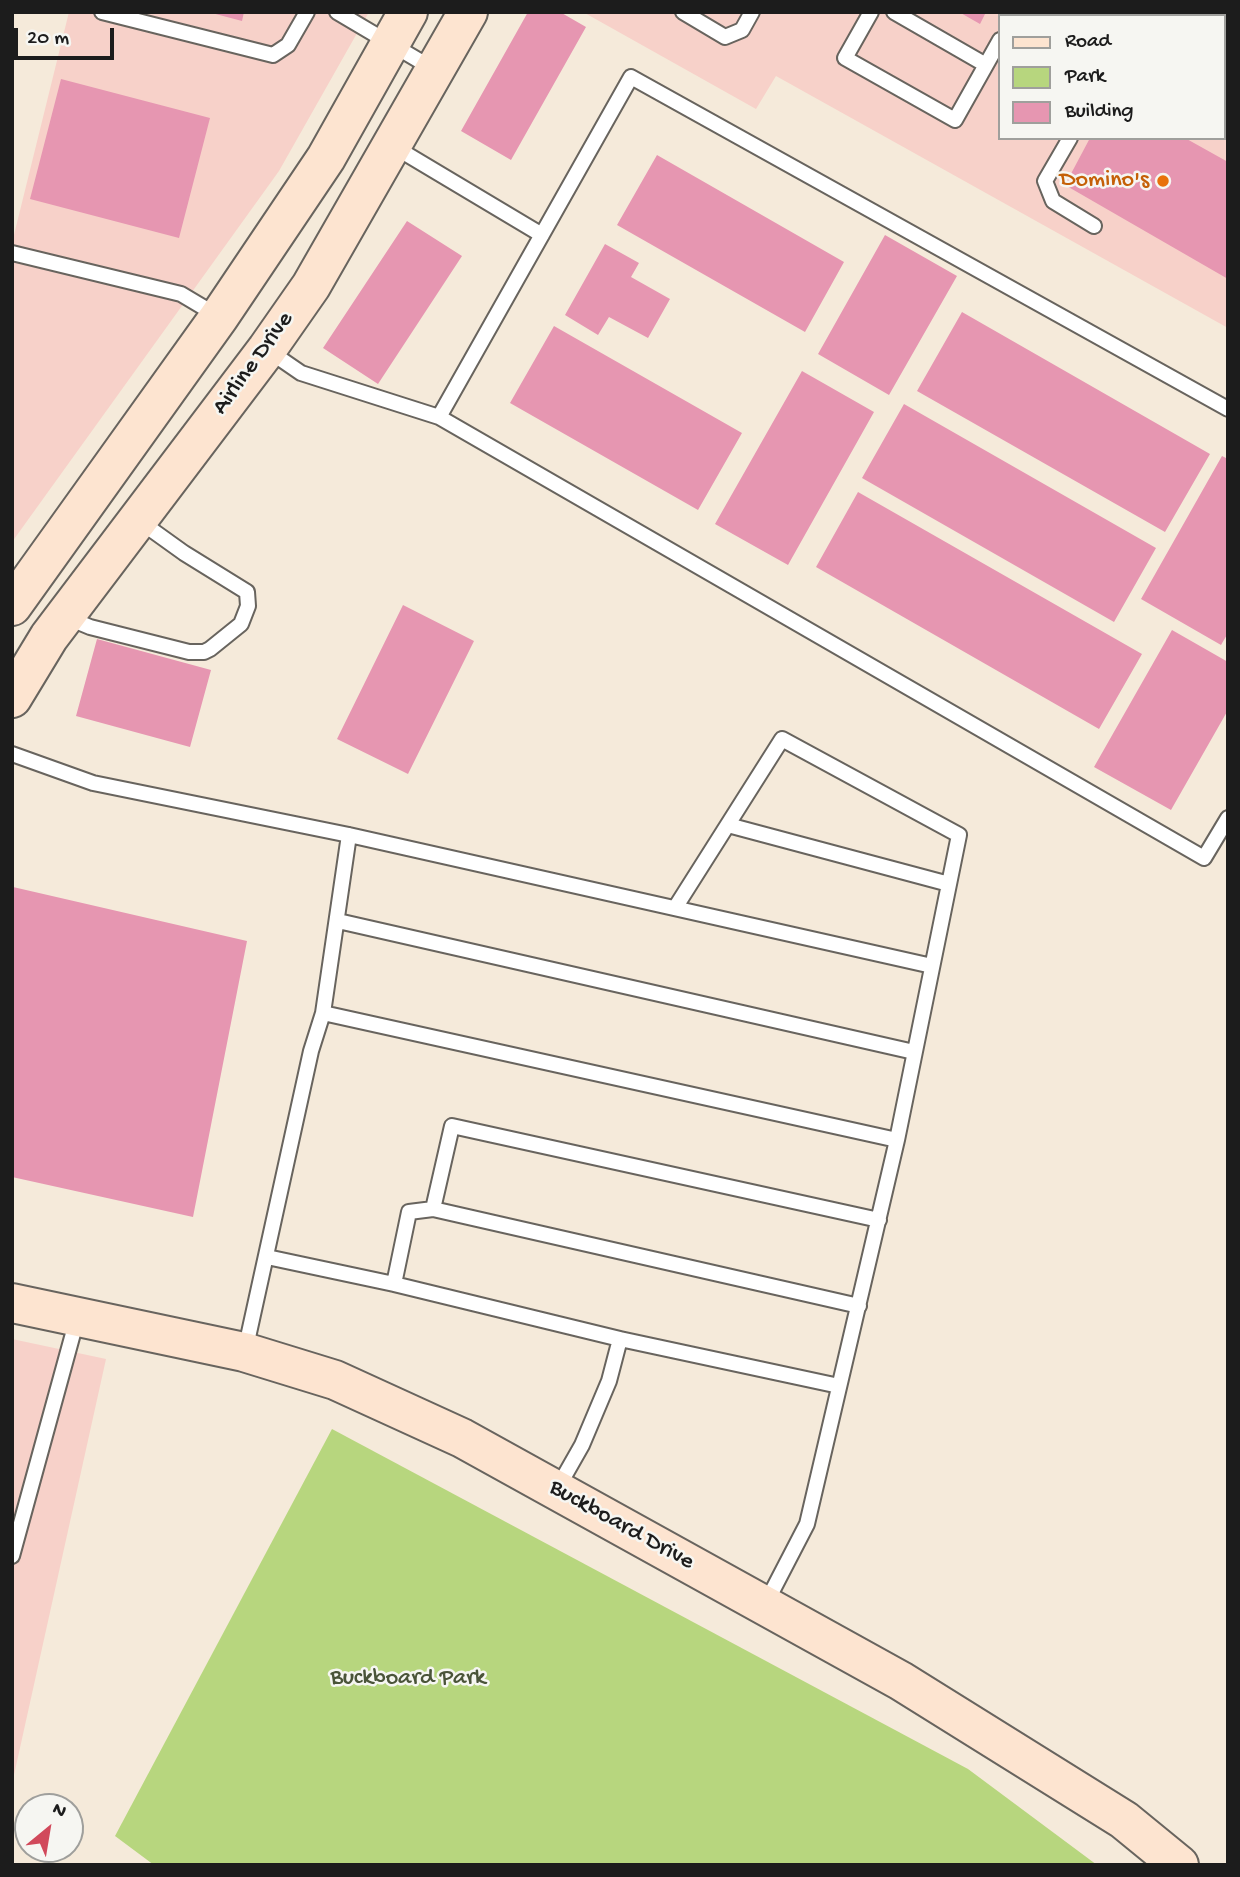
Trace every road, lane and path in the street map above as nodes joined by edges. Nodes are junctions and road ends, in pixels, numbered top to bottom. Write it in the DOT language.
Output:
graph roads {
  1 [pos="102,12"];
  2 [pos="307,12"];
  3 [pos="337,12"];
  4 [pos="468,12"];
  5 [pos="683,12"];
  6 [pos="752,12"];
  7 [pos="871,12"];
  8 [pos="894,12"];
  9 [pos="399,28"];
  10 [pos="998,44"];
  11 [pos="986,65"];
  12 [pos="436,70"];
  13 [pos="1069,140"];
  14 [pos="393,146"];
  15 [pos="1094,226"];
  16 [pos="542,235"];
  17 [pos="12,253"];
  18 [pos="219,317"];
  19 [pos="267,349"];
  20 [pos="1228,409"];
  21 [pos="439,417"];
  22 [pos="137,519"];
  23 [pos="12,606"];
  24 [pos="65,616"];
  25 [pos="12,698"];
  26 [pos="12,754"];
  27 [pos="1228,818"];
  28 [pos="728,825"];
  29 [pos="349,835"];
  30 [pos="948,884"];
  31 [pos="675,908"];
  32 [pos="338,921"];
  33 [pos="932,966"];
  34 [pos="323,1013"];
  35 [pos="914,1052"];
  36 [pos="897,1140"];
  37 [pos="433,1209"];
  38 [pos="879,1220"];
  39 [pos="267,1257"];
  40 [pos="394,1284"];
  41 [pos="12,1303"];
  42 [pos="859,1306"];
  43 [pos="78,1318"];
  44 [pos="620,1339"];
  45 [pos="244,1352"];
  46 [pos="839,1386"];
  47 [pos="556,1490"];
  48 [pos="12,1556"];
  49 [pos="764,1606"];
  50 [pos="1179,1865"];
  1 -- 2 [label="lane"];
  3 -- 9 [label="lane"];
  4 -- 12 [label="main road, Airline Drive"];
  5 -- 6 [label="lane"];
  7 -- 11 [label="lane"];
  8 -- 11 [label="lane"];
  9 -- 12 [label="lane"];
  9 -- 18 [label="main road"];
  10 -- 11 [label="lane"];
  12 -- 14 [label="main road, Airline Drive"];
  13 -- 15 [label="lane"];
  14 -- 16 [label="lane"];
  14 -- 19 [label="main road, Airline Drive"];
  16 -- 20 [label="lane"];
  16 -- 21 [label="lane"];
  17 -- 18 [label="lane"];
  18 -- 19 [label="main road"];
  18 -- 23 [label="main road"];
  19 -- 21 [label="lane"];
  19 -- 22 [label="main road, Airline Drive"];
  21 -- 27 [label="lane"];
  22 -- 24 [label="main road, Airline Drive"];
  22 -- 24 [label="lane"];
  24 -- 25 [label="main road, Airline Drive"];
  26 -- 29 [label="lane"];
  28 -- 30 [label="lane"];
  28 -- 30 [label="lane"];
  28 -- 31 [label="lane"];
  29 -- 31 [label="lane"];
  29 -- 32 [label="lane"];
  30 -- 33 [label="lane"];
  31 -- 33 [label="lane"];
  32 -- 34 [label="lane"];
  32 -- 35 [label="lane"];
  33 -- 35 [label="lane"];
  34 -- 36 [label="lane"];
  34 -- 39 [label="lane"];
  35 -- 36 [label="lane"];
  36 -- 38 [label="lane"];
  37 -- 38 [label="lane"];
  37 -- 40 [label="lane"];
  37 -- 42 [label="lane"];
  38 -- 42 [label="lane"];
  39 -- 40 [label="lane"];
  39 -- 45 [label="lane"];
  40 -- 44 [label="lane"];
  41 -- 43 [label="main road, Buckboard Drive"];
  42 -- 46 [label="lane"];
  43 -- 45 [label="main road, Buckboard Drive"];
  43 -- 48 [label="lane"];
  44 -- 46 [label="lane"];
  44 -- 47 [label="lane"];
  45 -- 47 [label="main road, Buckboard Drive"];
  46 -- 49 [label="lane"];
  47 -- 49 [label="main road, Buckboard Drive"];
  49 -- 50 [label="main road, Buckboard Drive"];
}
